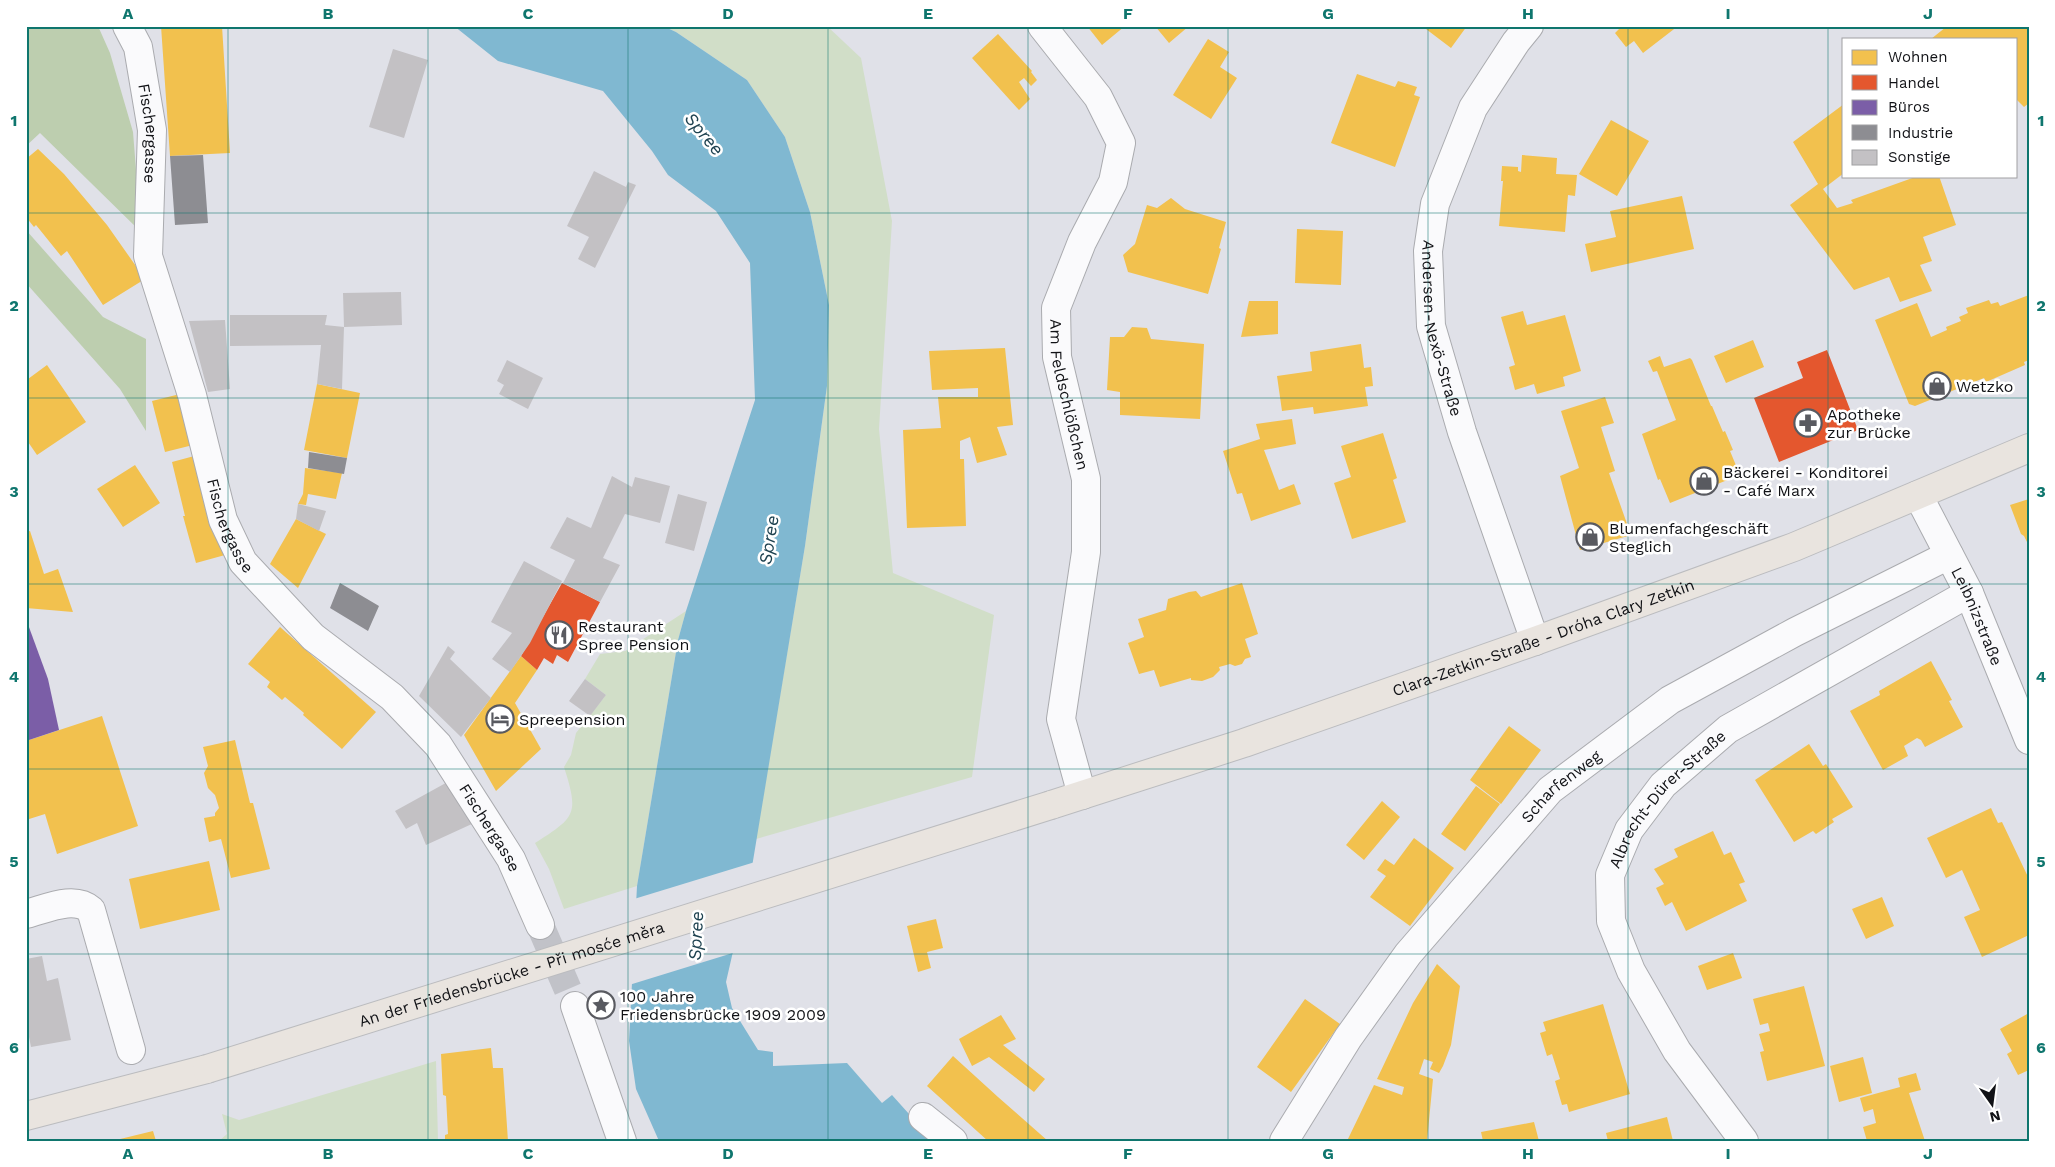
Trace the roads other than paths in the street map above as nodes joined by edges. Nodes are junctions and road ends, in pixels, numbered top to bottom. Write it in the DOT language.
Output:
graph roads {
  1 [pos="127,26"];
  2 [pos="1042,26"];
  3 [pos="1529,26"];
  4 [pos="2029,448"];
  5 [pos="1918,495"];
  6 [pos="1949,555"];
  7 [pos="1969,593"];
  8 [pos="1534,641"];
  9 [pos="2029,740"];
  10 [pos="1082,795"];
  11 [pos="1051,806"];
  12 [pos="26,914"];
  13 [pos="540,926"];
  14 [pos="575,1006"];
  15 [pos="131,1050"];
  16 [pos="26,1116"];
  17 [pos="923,1116"];
  18 [pos="622,1141"];
  19 [pos="953,1141"];
  20 [pos="1284,1141"];
  21 [pos="1744,1141"];
  1 -- 13 [label="street, Fischergasse"];
  2 -- 10 [label="street, Am Feldschlößchen"];
  3 -- 8 [label="street, Andersen-Nexö-Straße"];
  4 -- 5 [label="main road, Clara-Zetkin-Straße - Dróha Clary Zetkin"];
  5 -- 6 [label="street, Leibnizstraße"];
  5 -- 8 [label="main road, Clara-Zetkin-Straße - Dróha Clary Zetkin"];
  6 -- 7 [label="street, Leibnizstraße"];
  6 -- 20 [label="street, Scharfenweg"];
  7 -- 9 [label="street, Leibnizstraße"];
  7 -- 21 [label="street, Albrecht-Dürer-Straße"];
  8 -- 10 [label="main road, Clara-Zetkin-Straße - Dróha Clary Zetkin"];
  10 -- 11 [label="main road, Clara-Zetkin-Straße - Dróha Clary Zetkin"];
  11 -- 16 [label="main road, An der Friedensbrücke - Při mosće měra, bridge"];
  12 -- 15 [label="street"];
  14 -- 18 [label="street"];
  17 -- 19 [label="street"];
}
